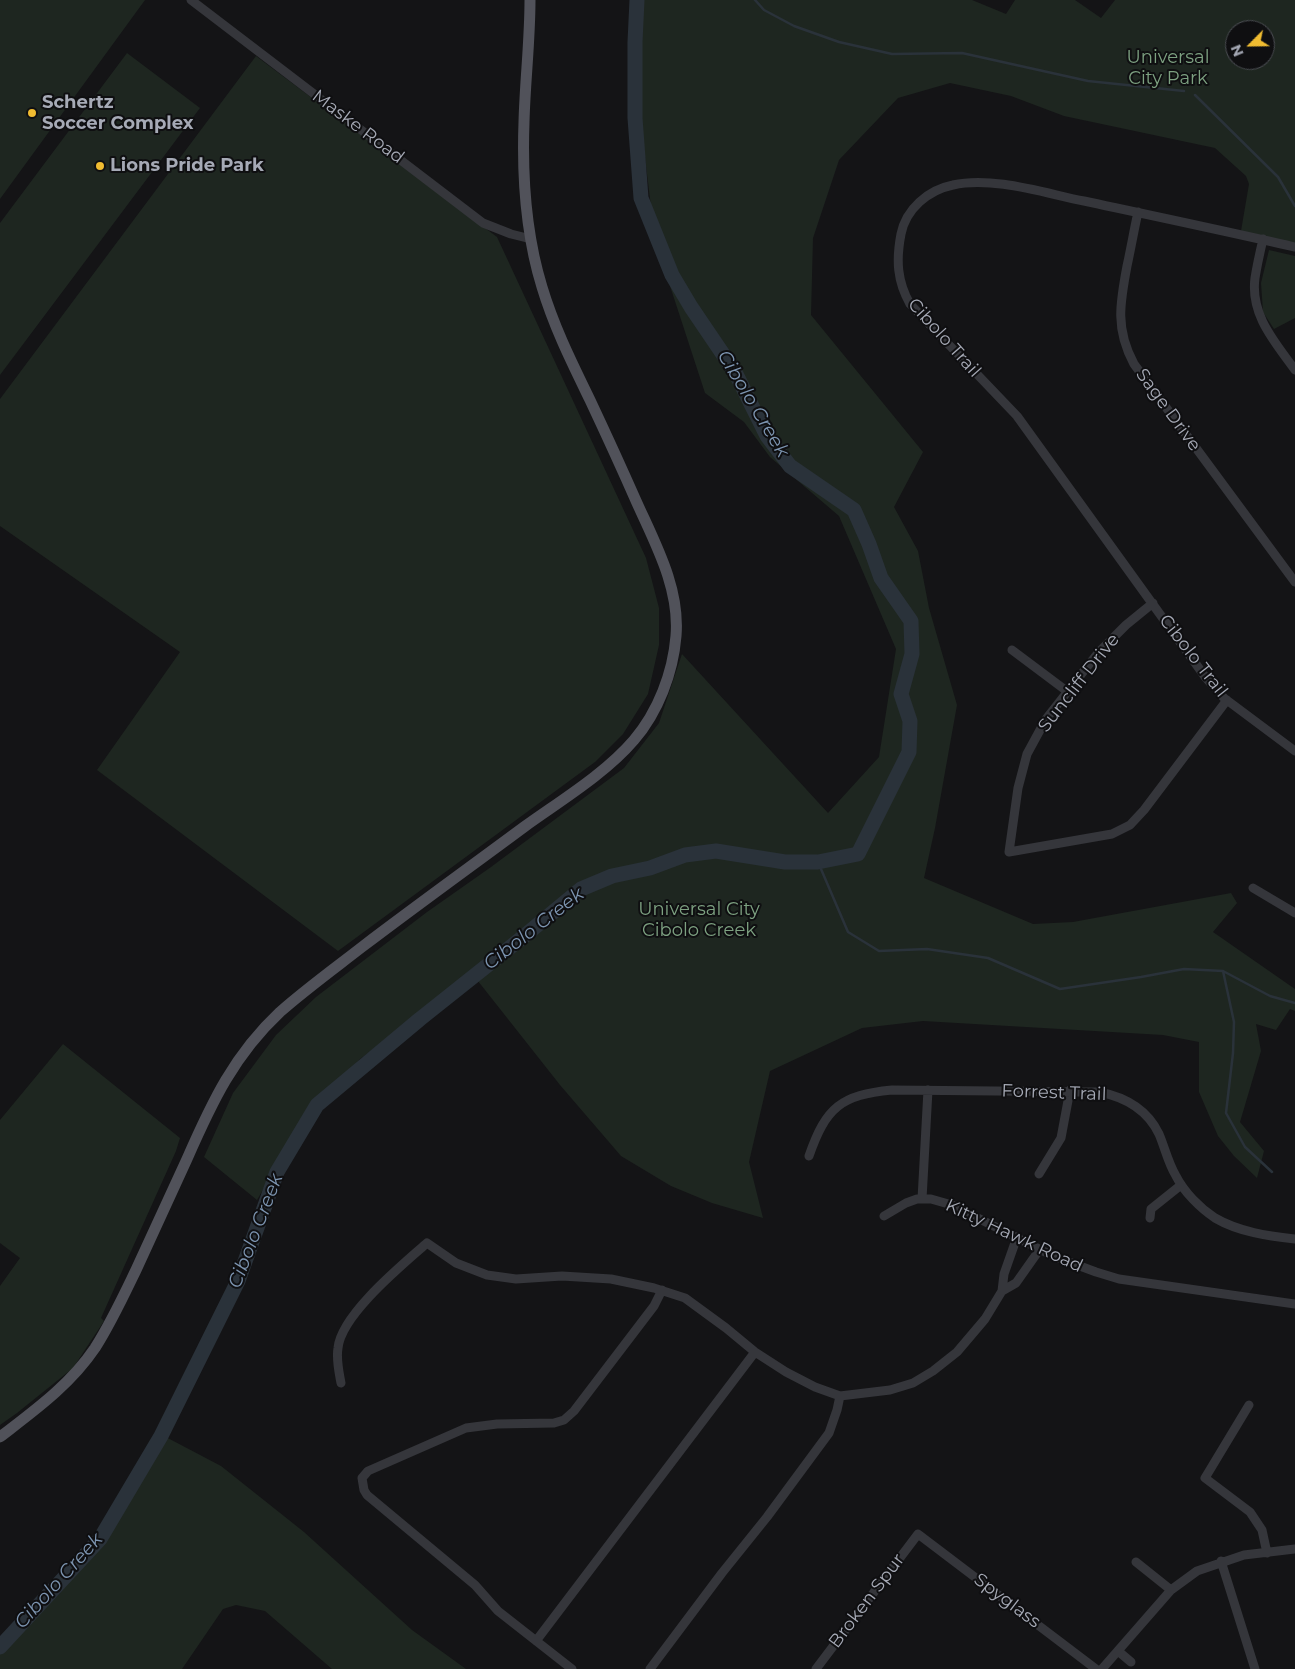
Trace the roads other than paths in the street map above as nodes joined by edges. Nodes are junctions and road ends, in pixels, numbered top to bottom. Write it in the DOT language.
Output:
graph roads {
  1 [pos="191,0"];
  2 [pos="530,0"];
  3 [pos="1138,212"];
  4 [pos="531,239"];
  5 [pos="1263,239"];
  6 [pos="1295,247"];
  7 [pos="1295,370"];
  8 [pos="1295,582"];
  9 [pos="1153,603"];
  10 [pos="1012,650"];
  11 [pos="1068,692"];
  12 [pos="1227,700"];
  13 [pos="1295,751"];
  14 [pos="1253,888"];
  15 [pos="1295,913"];
  16 [pos="928,1090"];
  17 [pos="1070,1090"];
  18 [pos="809,1156"];
  19 [pos="1039,1174"];
  20 [pos="1181,1185"];
  21 [pos="922,1199"];
  22 [pos="884,1216"];
  23 [pos="1150,1218"];
  24 [pos="1017,1237"];
  25 [pos="1295,1239"];
  26 [pos="1040,1249"];
  27 [pos="662,1290"];
  28 [pos="1002,1291"];
  29 [pos="1295,1304"];
  30 [pos="755,1352"];
  31 [pos="341,1383"];
  32 [pos="840,1396"];
  33 [pos="1249,1405"];
  34 [pos="0,1437"];
  35 [pos="918,1534"];
  36 [pos="1295,1549"];
  37 [pos="1266,1553"];
  38 [pos="1221,1561"];
  39 [pos="1136,1562"];
  40 [pos="1170,1590"];
  41 [pos="536,1641"];
  42 [pos="1118,1651"];
  43 [pos="1131,1662"];
  44 [pos="572,1669"];
  45 [pos="650,1669"];
  46 [pos="816,1669"];
  47 [pos="1096,1669"];
  48 [pos="1102,1669"];
  49 [pos="1255,1669"];
  1 -- 4 [label="street, Maske Road"];
  2 -- 4 [label="main road"];
  3 -- 5 [label="street, Cibolo Trail"];
  3 -- 8 [label="street, Sage Drive"];
  3 -- 9 [label="street, Cibolo Trail"];
  4 -- 34 [label="main road"];
  5 -- 6 [label="street, Cibolo Trail"];
  5 -- 7 [label="street"];
  9 -- 11 [label="street, Suncliff Drive"];
  9 -- 12 [label="street, Cibolo Trail"];
  10 -- 11 [label="street"];
  11 -- 12 [label="street, Suncliff Drive"];
  12 -- 13 [label="street, Cibolo Trail"];
  14 -- 15 [label="street"];
  16 -- 17 [label="street, Forrest Trail"];
  16 -- 18 [label="street, Forrest Trail"];
  16 -- 21 [label="street"];
  17 -- 19 [label="street"];
  17 -- 20 [label="street, Forrest Trail"];
  20 -- 23 [label="street"];
  20 -- 25 [label="street, Forrest Trail"];
  21 -- 22 [label="street, Kitty Hawk Road"];
  21 -- 24 [label="street, Kitty Hawk Road"];
  24 -- 26 [label="street, Kitty Hawk Road"];
  24 -- 28 [label="street"];
  26 -- 28 [label="street"];
  26 -- 29 [label="street, Kitty Hawk Road"];
  27 -- 30 [label="street"];
  27 -- 31 [label="street"];
  27 -- 41 [label="street"];
  28 -- 32 [label="street"];
  30 -- 32 [label="street"];
  30 -- 41 [label="street"];
  32 -- 45 [label="street"];
  33 -- 37 [label="street"];
  35 -- 46 [label="street, Broken Spur"];
  35 -- 47 [label="street, Spyglass"];
  36 -- 37 [label="street"];
  37 -- 38 [label="street"];
  38 -- 40 [label="street"];
  38 -- 49 [label="street"];
  39 -- 40 [label="street"];
  40 -- 42 [label="street"];
  41 -- 44 [label="street"];
  42 -- 43 [label="street"];
  42 -- 48 [label="street"];
}
